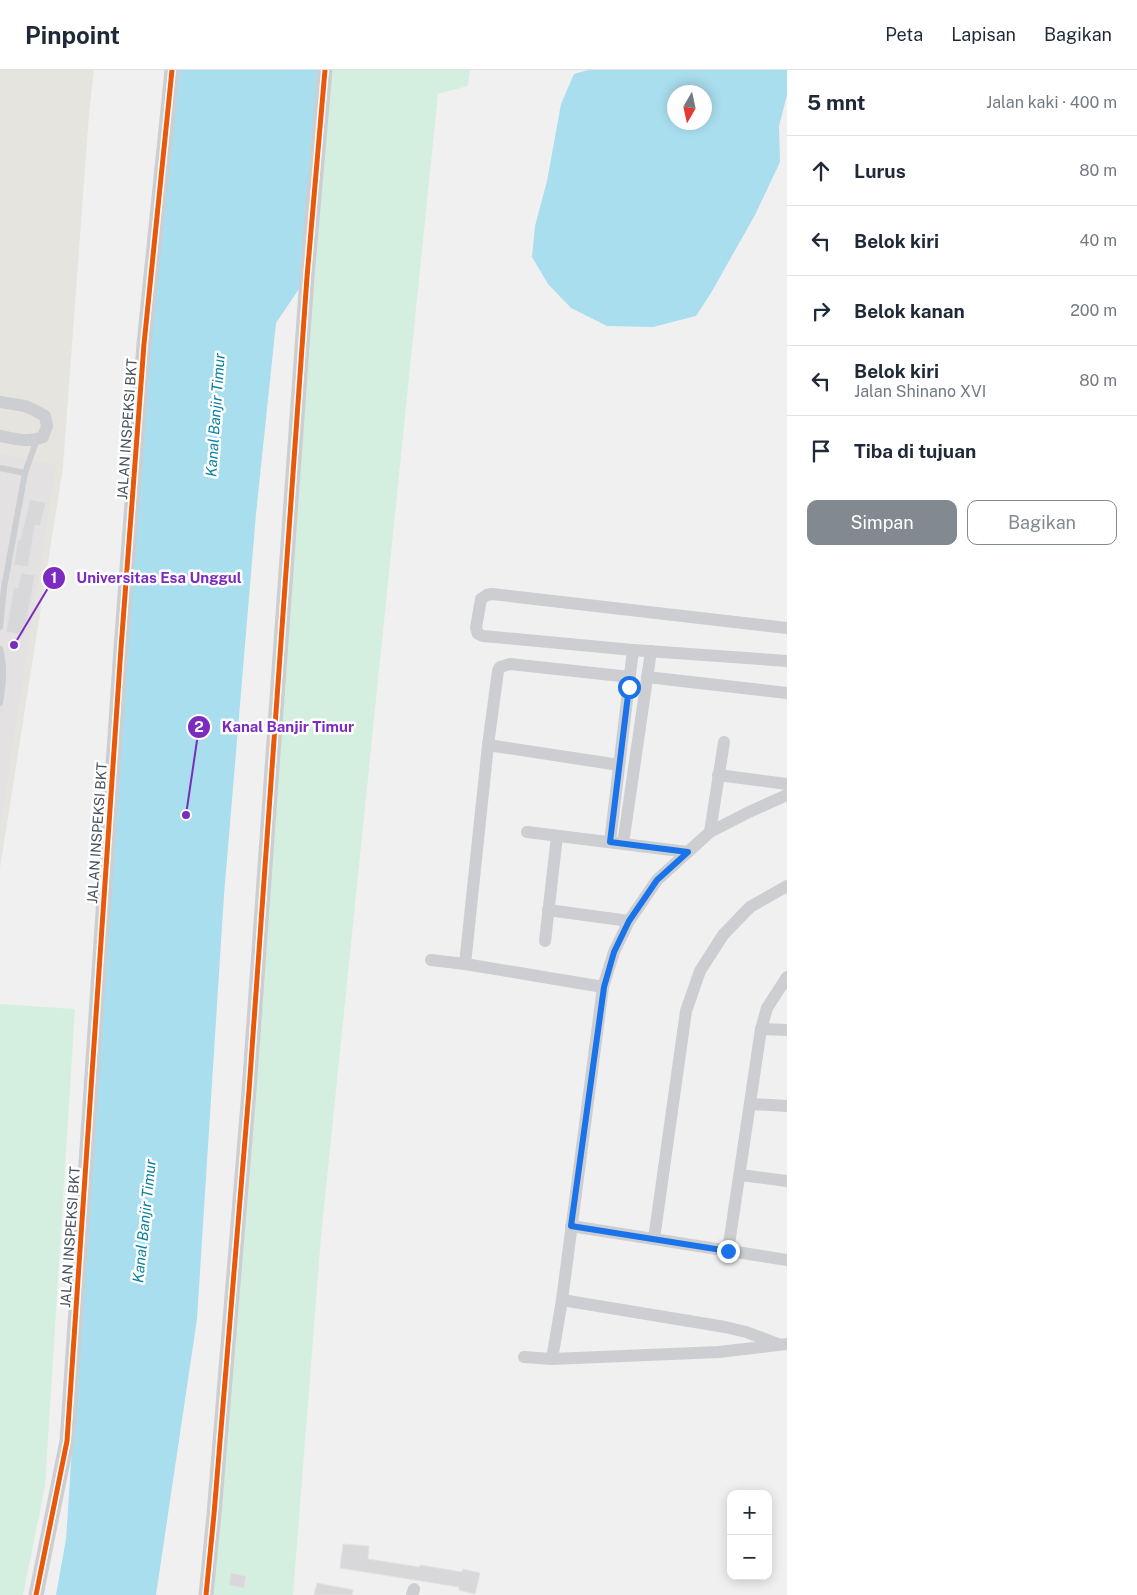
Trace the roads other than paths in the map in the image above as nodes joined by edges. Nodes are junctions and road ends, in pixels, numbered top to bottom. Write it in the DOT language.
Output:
graph roads {
  1 [pos="172,70"];
  2 [pos="324,70"];
  3 [pos="0,402"];
  4 [pos="0,436"];
  5 [pos="37,440"];
  6 [pos="0,468"];
  7 [pos="26,473"];
  8 [pos="0,627"];
  9 [pos="787,628"];
  10 [pos="0,649"];
  11 [pos="633,650"];
  12 [pos="651,651"];
  13 [pos="787,661"];
  14 [pos="629,682"];
  15 [pos="647,683"];
  16 [pos="787,693"];
  17 [pos="0,703"];
  18 [pos="724,742"];
  19 [pos="488,745"];
  20 [pos="619,765"];
  21 [pos="718,775"];
  22 [pos="787,784"];
  23 [pos="787,795"];
  24 [pos="527,832"];
  25 [pos="710,832"];
  26 [pos="557,836"];
  27 [pos="610,842"];
  28 [pos="623,844"];
  29 [pos="688,852"];
  30 [pos="787,886"];
  31 [pos="548,910"];
  32 [pos="629,921"];
  33 [pos="545,941"];
  34 [pos="431,960"];
  35 [pos="465,964"];
  36 [pos="787,977"];
  37 [pos="604,987"];
  38 [pos="761,1028"];
  39 [pos="787,1030"];
  40 [pos="751,1104"];
  41 [pos="787,1106"];
  42 [pos="740,1175"];
  43 [pos="787,1181"];
  44 [pos="571,1226"];
  45 [pos="654,1239"];
  46 [pos="728,1251"];
  47 [pos="787,1260"];
  48 [pos="562,1300"];
  49 [pos="784,1345"];
  50 [pos="524,1357"];
  51 [pos="552,1359"];
  52 [pos="36,1595"];
  53 [pos="206,1595"];
  1 -- 52 [label="street, JALAN INSPEKSI BKT"];
  2 -- 53 [label="street"];
  3 -- 5 [label="street"];
  4 -- 5 [label="street"];
  5 -- 7 [label="lane"];
  6 -- 7 [label="lane"];
  7 -- 8 [label="lane"];
  9 -- 11 [label="street"];
  10 -- 17 [label="lane"];
  11 -- 12 [label="street"];
  11 -- 14 [label="street"];
  12 -- 13 [label="street"];
  12 -- 15 [label="street"];
  14 -- 15 [label="street"];
  14 -- 19 [label="street"];
  14 -- 20 [label="street"];
  15 -- 16 [label="street"];
  15 -- 28 [label="street"];
  18 -- 21 [label="street"];
  19 -- 20 [label="street"];
  19 -- 35 [label="street"];
  20 -- 27 [label="street"];
  21 -- 22 [label="street"];
  21 -- 25 [label="street"];
  23 -- 25 [label="street"];
  24 -- 26 [label="street"];
  25 -- 29 [label="street"];
  26 -- 27 [label="street"];
  26 -- 31 [label="street"];
  27 -- 28 [label="street"];
  28 -- 29 [label="street"];
  29 -- 32 [label="street"];
  30 -- 45 [label="street"];
  31 -- 32 [label="street"];
  31 -- 33 [label="street"];
  32 -- 37 [label="street"];
  34 -- 35 [label="street"];
  35 -- 37 [label="street"];
  36 -- 38 [label="street"];
  37 -- 44 [label="street"];
  38 -- 39 [label="street"];
  38 -- 40 [label="street"];
  40 -- 41 [label="street"];
  40 -- 42 [label="street"];
  42 -- 43 [label="street"];
  42 -- 46 [label="street"];
  44 -- 45 [label="street"];
  44 -- 48 [label="street"];
  45 -- 46 [label="street"];
  46 -- 47 [label="street"];
  48 -- 49 [label="street"];
  48 -- 51 [label="street"];
  49 -- 51 [label="street"];
  50 -- 51 [label="street"];
}
